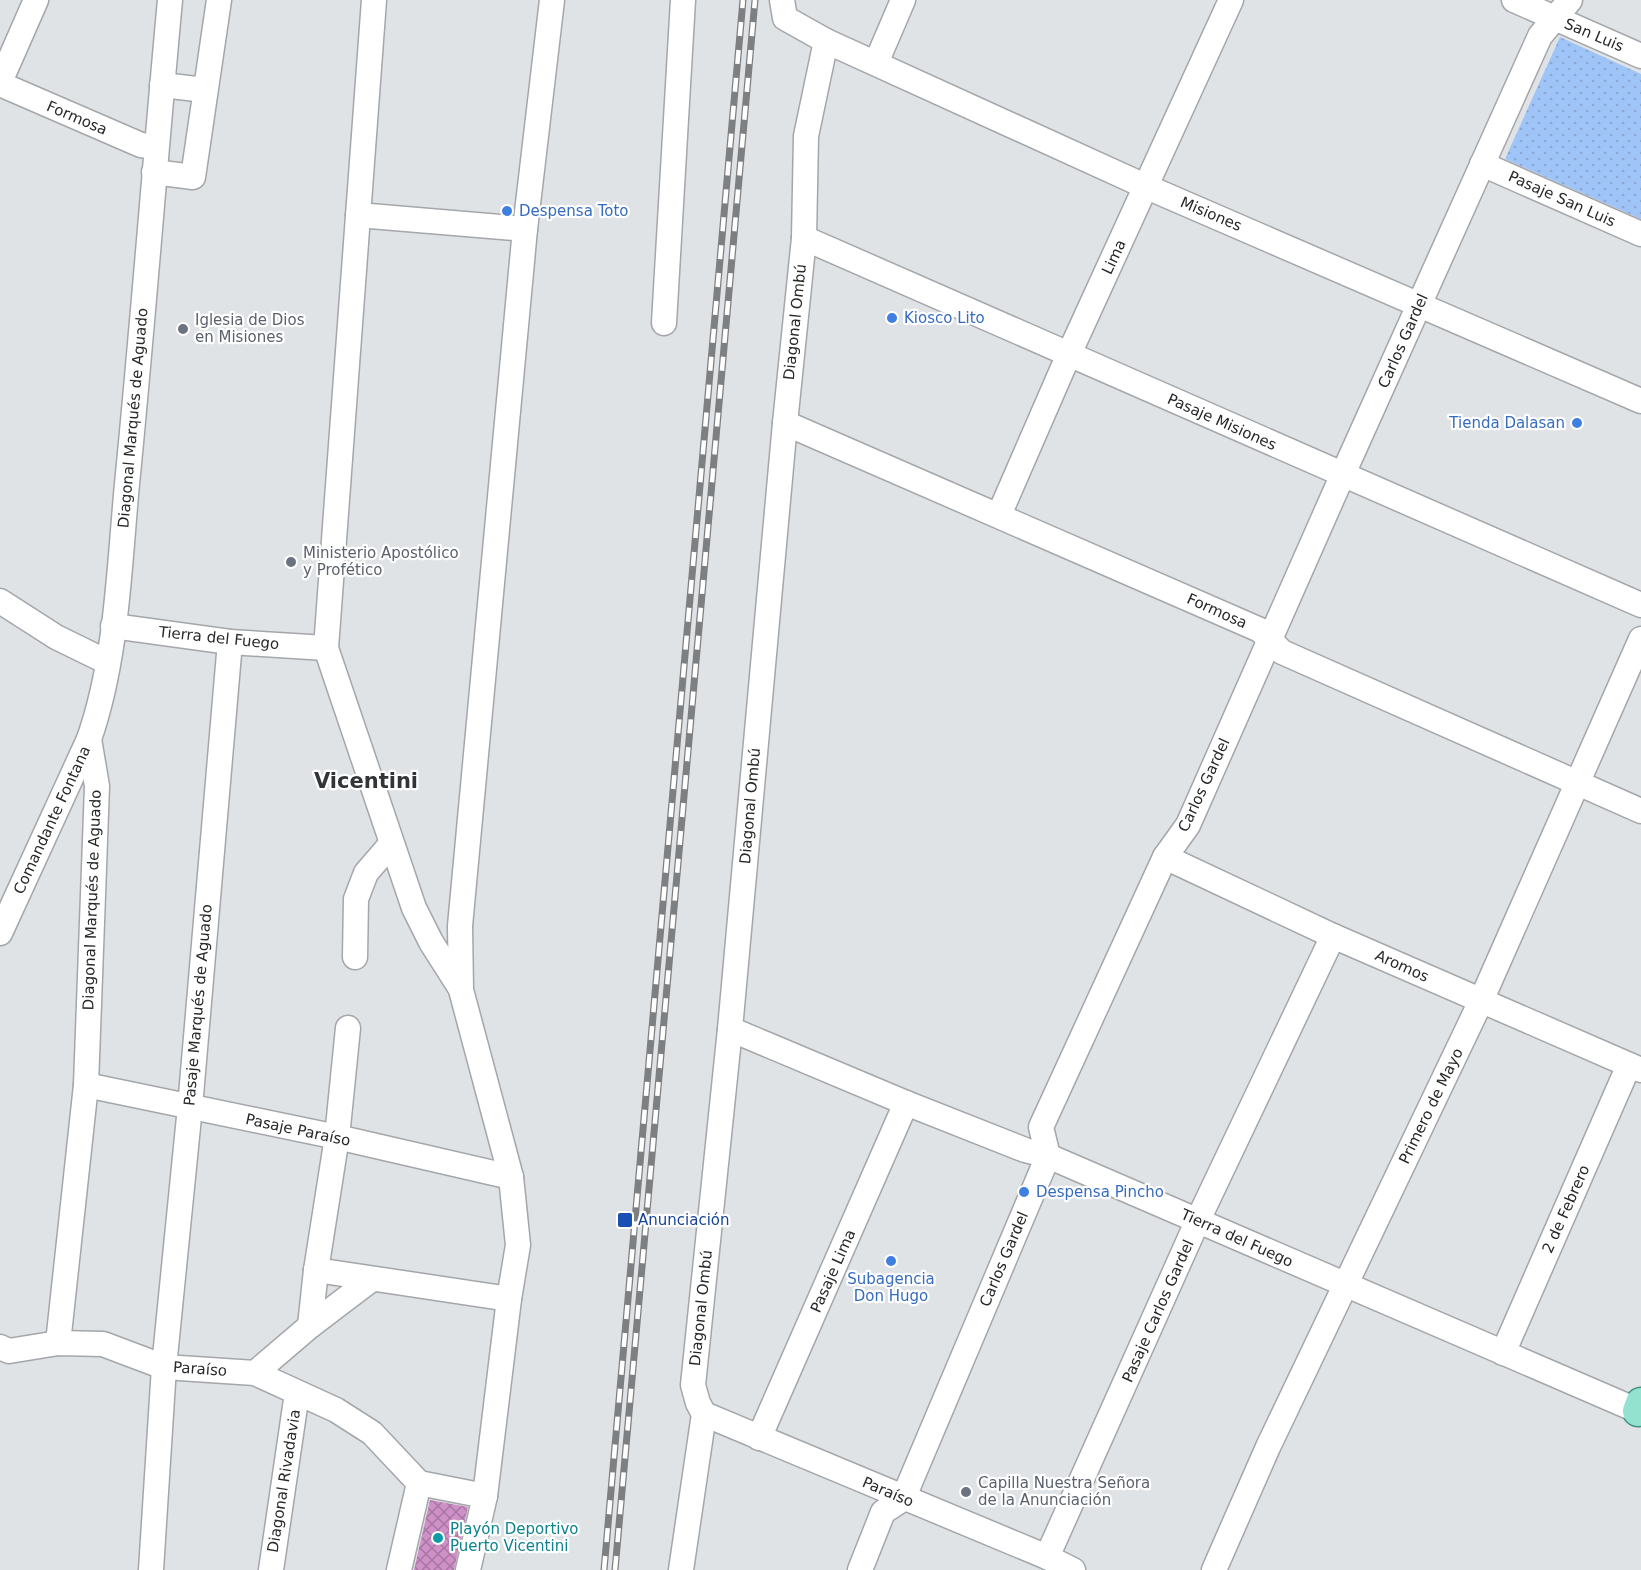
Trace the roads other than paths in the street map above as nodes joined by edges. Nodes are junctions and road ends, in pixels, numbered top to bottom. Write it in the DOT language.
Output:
graph roads {
  1 [pos="36,0"];
  2 [pos="170,0"];
  3 [pos="219,0"];
  4 [pos="374,0"];
  5 [pos="552,0"];
  6 [pos="683,0"];
  7 [pos="903,0"];
  8 [pos="1231,0"];
  9 [pos="1514,0"];
  10 [pos="1570,0"];
  11 [pos="784,9"];
  12 [pos="1554,19"];
  13 [pos="826,41"];
  14 [pos="1641,56"];
  15 [pos="876,63"];
  16 [pos="0,83"];
  17 [pos="162,85"];
  18 [pos="205,90"];
  19 [pos="156,147"];
  20 [pos="1482,164"];
  21 [pos="154,172"];
  22 [pos="1147,187"];
  23 [pos="358,215"];
  24 [pos="525,229"];
  25 [pos="1641,234"];
  26 [pos="804,238"];
  27 [pos="1420,304"];
  28 [pos="664,323"];
  29 [pos="1069,354"];
  30 [pos="1641,401"];
  31 [pos="785,423"];
  32 [pos="1343,474"];
  33 [pos="999,515"];
  34 [pos="0,601"];
  35 [pos="1641,605"];
  36 [pos="113,626"];
  37 [pos="1641,639"];
  38 [pos="1270,640"];
  39 [pos="230,642"];
  40 [pos="326,648"];
  41 [pos="107,662"];
  42 [pos="89,739"];
  43 [pos="1577,782"];
  44 [pos="1641,811"];
  45 [pos="392,844"];
  46 [pos="1165,857"];
  47 [pos="0,933"];
  48 [pos="1333,936"];
  49 [pos="355,957"];
  50 [pos="461,990"];
  51 [pos="1481,1001"];
  52 [pos="348,1028"];
  53 [pos="730,1029"];
  54 [pos="1635,1067"];
  55 [pos="86,1085"];
  56 [pos="906,1103"];
  57 [pos="190,1107"];
  58 [pos="337,1137"];
  59 [pos="1048,1156"];
  60 [pos="511,1177"];
  61 [pos="1198,1220"];
  62 [pos="316,1270"];
  63 [pos="372,1279"];
  64 [pos="1345,1286"];
  65 [pos="508,1299"];
  66 [pos="309,1326"];
  67 [pos="58,1343"];
  68 [pos="0,1347"];
  69 [pos="1503,1353"];
  70 [pos="164,1367"];
  71 [pos="255,1374"];
  72 [pos="297,1393"];
  73 [pos="1640,1409"];
  74 [pos="704,1414"];
  75 [pos="759,1438"];
  76 [pos="419,1483"];
  77 [pos="485,1496"];
  78 [pos="903,1499"];
  79 [pos="1047,1557"];
  80 [pos="151,1570"];
  81 [pos="270,1570"];
  82 [pos="399,1570"];
  83 [pos="468,1570"];
  84 [pos="681,1570"];
  85 [pos="860,1570"];
  86 [pos="1073,1570"];
  87 [pos="1214,1570"];
  1 -- 16 [label="street"];
  2 -- 17 [label="street, Diagonal Marqués de Aguado"];
  3 -- 18 [label="street"];
  4 -- 23 [label="street"];
  5 -- 24 [label="street"];
  6 -- 28 [label="street"];
  7 -- 15 [label="street"];
  8 -- 22 [label="street, Lima"];
  9 -- 12 [label="street, San Luis"];
  10 -- 12 [label="street, Carlos Gardel"];
  11 -- 13 [label="street, Misiones"];
  12 -- 14 [label="street, San Luis"];
  12 -- 20 [label="street, Carlos Gardel"];
  13 -- 15 [label="street, Misiones"];
  13 -- 26 [label="street, Diagonal Ombú"];
  15 -- 22 [label="street, Misiones"];
  16 -- 19 [label="street, Formosa"];
  17 -- 18 [label="street"];
  17 -- 19 [label="street, Diagonal Marqués de Aguado"];
  18 -- 21 [label="street"];
  19 -- 21 [label="street, Diagonal Marqués de Aguado"];
  20 -- 25 [label="street, Pasaje San Luis"];
  20 -- 27 [label="street, Carlos Gardel"];
  21 -- 36 [label="street, Diagonal Marqués de Aguado"];
  22 -- 27 [label="street, Misiones"];
  22 -- 29 [label="street, Lima"];
  23 -- 24 [label="street"];
  23 -- 40 [label="street"];
  24 -- 50 [label="street"];
  26 -- 29 [label="street, Pasaje Misiones"];
  26 -- 31 [label="street, Diagonal Ombú"];
  27 -- 30 [label="street, Misiones"];
  27 -- 32 [label="street, Carlos Gardel"];
  29 -- 32 [label="street, Pasaje Misiones"];
  29 -- 33 [label="street, Lima"];
  31 -- 33 [label="street, Formosa"];
  31 -- 53 [label="street, Diagonal Ombú"];
  32 -- 35 [label="street, Pasaje Misiones"];
  32 -- 38 [label="street, Carlos Gardel"];
  33 -- 38 [label="street, Formosa"];
  34 -- 41 [label="street"];
  36 -- 39 [label="street, Tierra del Fuego"];
  36 -- 41 [label="street, Diagonal Marqués de Aguado"];
  37 -- 43 [label="street, Primero de Mayo"];
  38 -- 43 [label="street, Formosa"];
  38 -- 46 [label="street, Carlos Gardel"];
  39 -- 40 [label="street, Tierra del Fuego"];
  39 -- 57 [label="street, Pasaje Marqués de Aguado"];
  40 -- 45 [label="street"];
  41 -- 42 [label="street, Diagonal Marqués de Aguado"];
  42 -- 47 [label="street, Comandante Fontana"];
  42 -- 55 [label="street, Diagonal Marqués de Aguado"];
  43 -- 44 [label="street, Formosa"];
  43 -- 51 [label="street, Primero de Mayo"];
  45 -- 49 [label="street"];
  45 -- 50 [label="street"];
  46 -- 48 [label="street, Aromos"];
  46 -- 59 [label="street, Carlos Gardel"];
  48 -- 51 [label="street, Aromos"];
  48 -- 61 [label="street, Pasaje Carlos Gardel"];
  50 -- 60 [label="street"];
  51 -- 54 [label="street, Aromos"];
  51 -- 64 [label="street, Primero de Mayo"];
  52 -- 58 [label="street"];
  53 -- 56 [label="street, Tierra del Fuego"];
  53 -- 74 [label="street, Diagonal Ombú"];
  54 -- 69 [label="street, 2 de Febrero"];
  55 -- 57 [label="street, Pasaje Paraíso"];
  55 -- 67 [label="street, Diagonal Marqués de Aguado"];
  56 -- 59 [label="street, Tierra del Fuego"];
  56 -- 75 [label="street, Pasaje Lima"];
  57 -- 58 [label="street, Pasaje Paraíso"];
  57 -- 70 [label="street, Pasaje Marqués de Aguado"];
  58 -- 60 [label="street, Pasaje Paraíso"];
  58 -- 62 [label="street"];
  59 -- 61 [label="street, Tierra del Fuego"];
  59 -- 78 [label="street, Carlos Gardel"];
  60 -- 65 [label="street"];
  61 -- 64 [label="street, Tierra del Fuego"];
  61 -- 79 [label="street, Pasaje Carlos Gardel"];
  62 -- 63 [label="street"];
  62 -- 66 [label="street"];
  63 -- 65 [label="street"];
  63 -- 66 [label="street"];
  64 -- 69 [label="street, Tierra del Fuego"];
  64 -- 87 [label="street, Primero de Mayo"];
  65 -- 77 [label="street"];
  66 -- 71 [label="street"];
  67 -- 68 [label="street, Paraíso"];
  67 -- 70 [label="street, Paraíso"];
  69 -- 73 [label="street, Tierra del Fuego"];
  70 -- 71 [label="street, Paraíso"];
  70 -- 80 [label="street"];
  71 -- 72 [label="street, Paraíso"];
  72 -- 76 [label="street, Paraíso"];
  72 -- 81 [label="street, Diagonal Rivadavia"];
  74 -- 75 [label="street, Paraíso"];
  74 -- 84 [label="street, Diagonal Ombú"];
  75 -- 78 [label="street, Paraíso"];
  76 -- 77 [label="street"];
  76 -- 82 [label="street"];
  77 -- 83 [label="street"];
  78 -- 79 [label="street, Paraíso"];
  78 -- 85 [label="street, Carlos Gardel"];
  79 -- 86 [label="street, Paraíso"];
}
